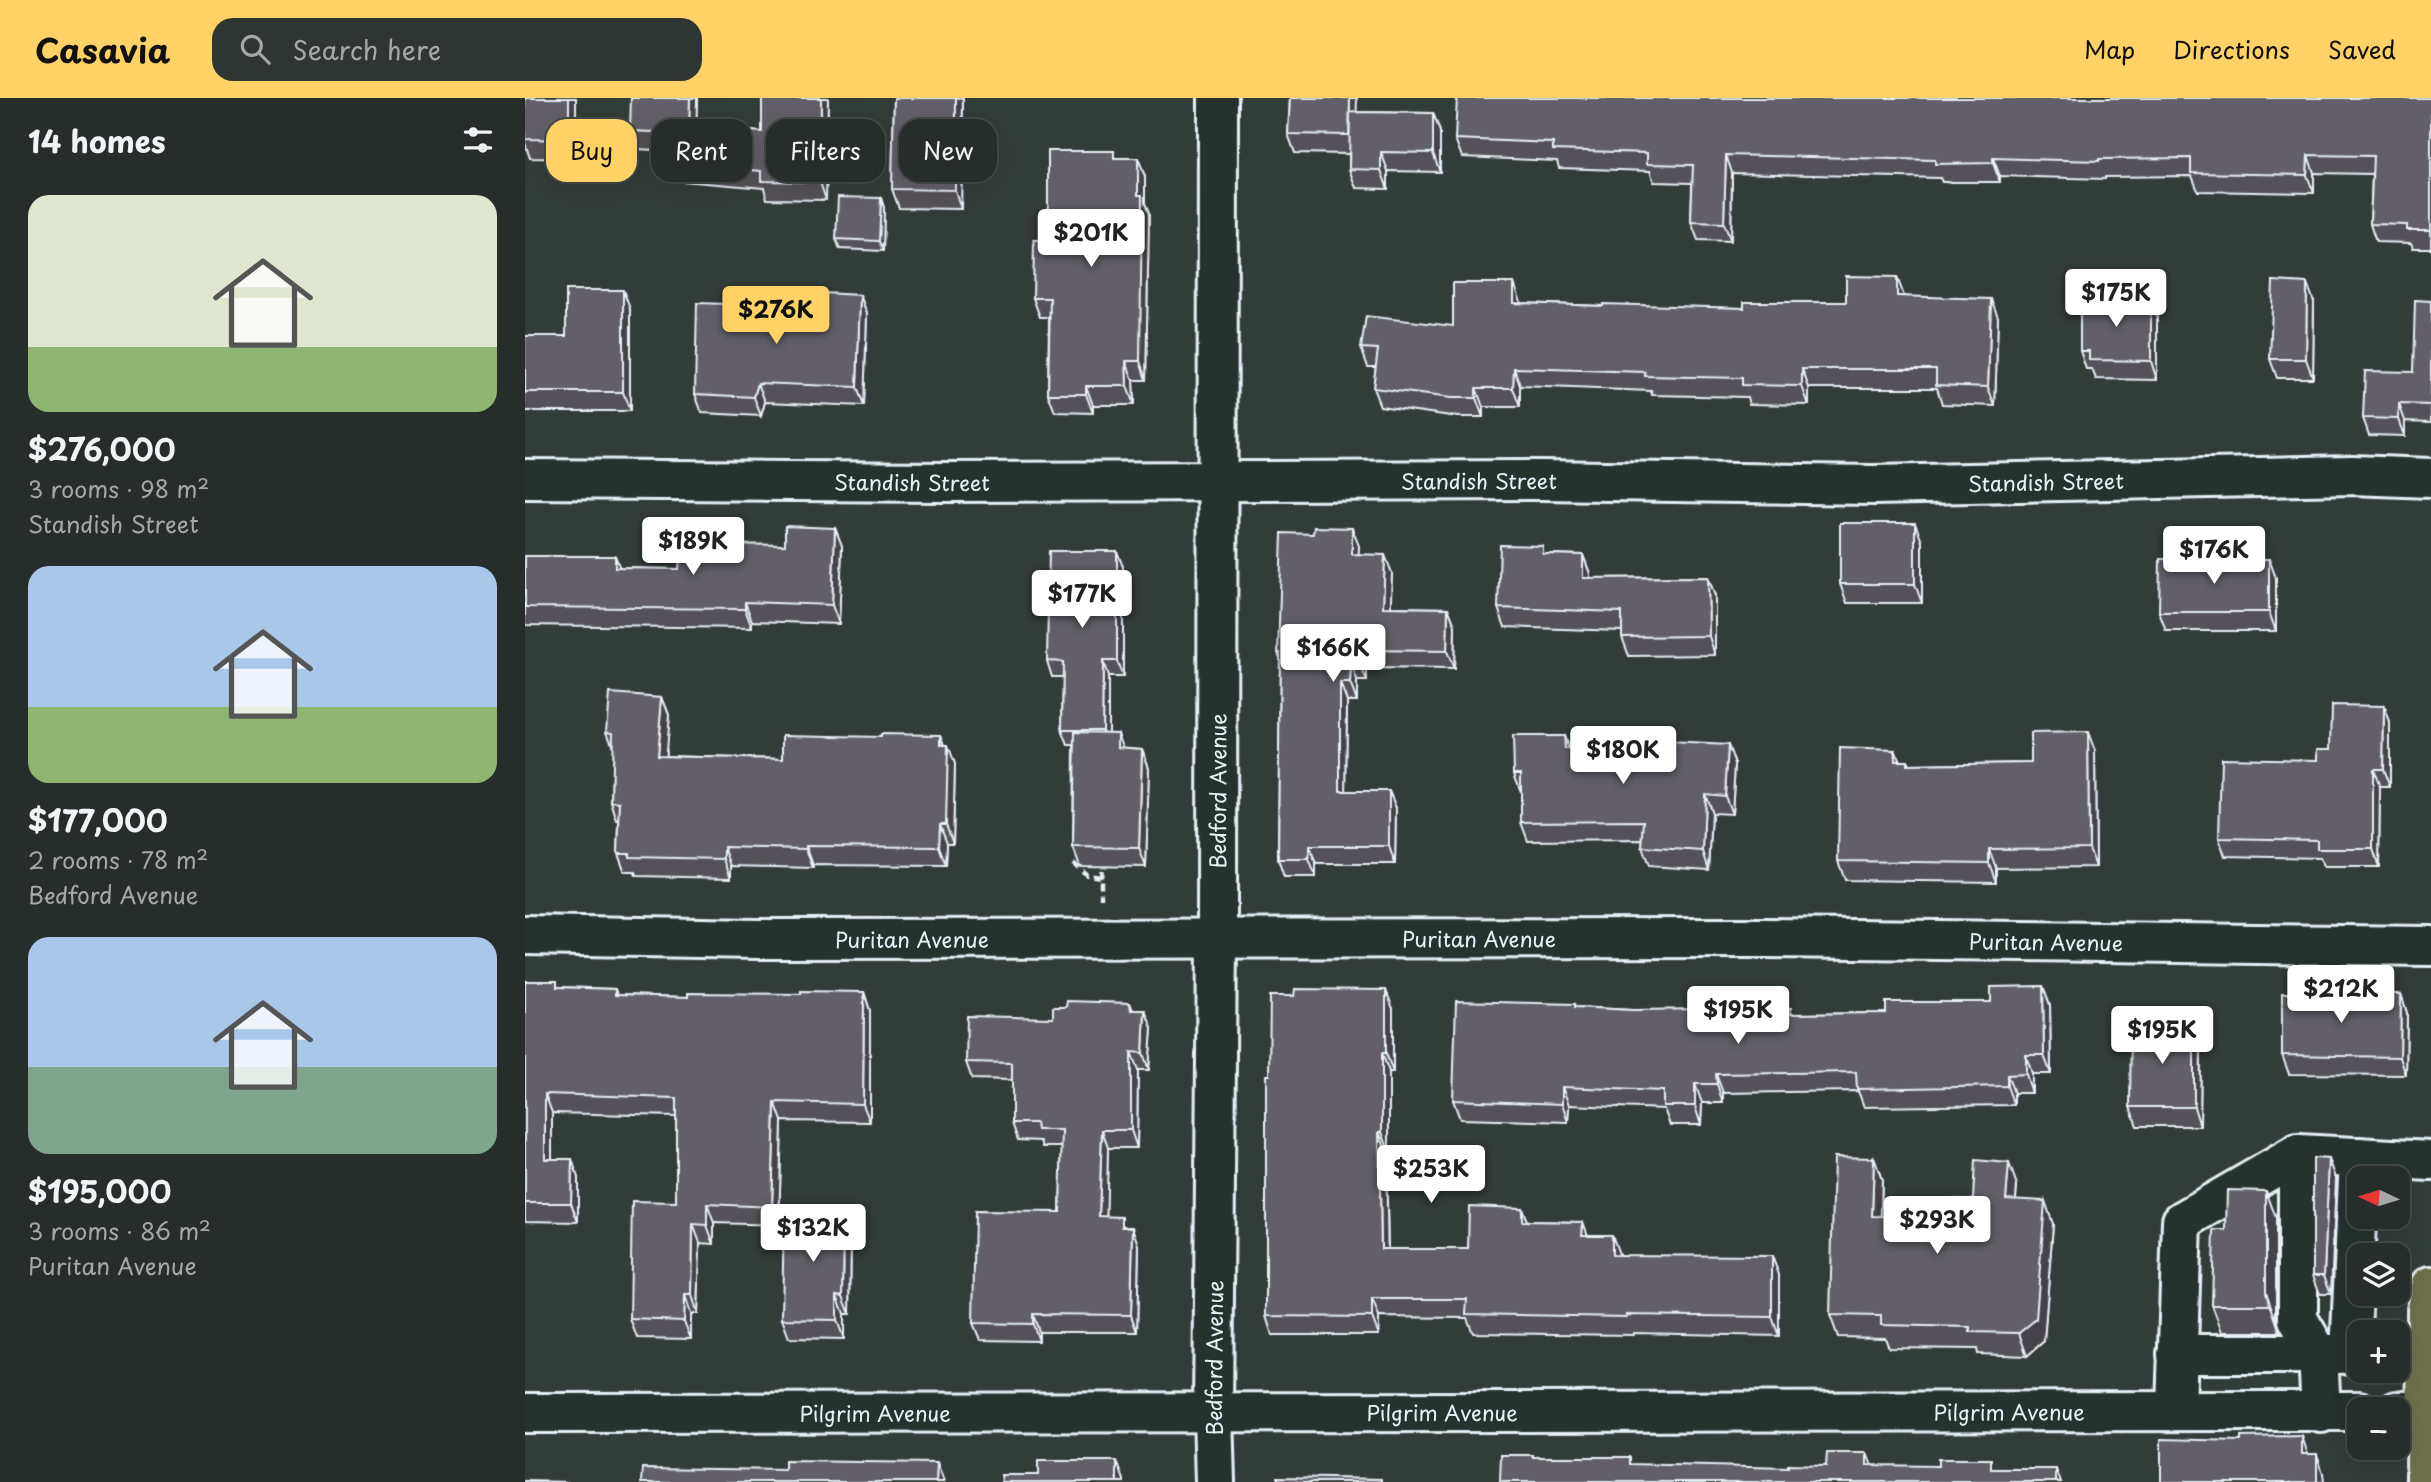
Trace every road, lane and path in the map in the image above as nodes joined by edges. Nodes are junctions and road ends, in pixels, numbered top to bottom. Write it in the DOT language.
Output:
graph roads {
  1 [pos="1218,98"];
  2 [pos="2431,478"];
  3 [pos="525,479"];
  4 [pos="1217,480"];
  5 [pos="1073,863"];
  6 [pos="1102,867"];
  7 [pos="1101,877"];
  8 [pos="1101,906"];
  9 [pos="525,935"];
  10 [pos="1217,939"];
  11 [pos="2431,946"];
  12 [pos="2298,1154"];
  13 [pos="2359,1157"];
  14 [pos="2431,1161"];
  15 [pos="2431,1286"];
  16 [pos="2177,1354"];
  17 [pos="2342,1354"];
  18 [pos="2412,1355"];
  19 [pos="2176,1411"];
  20 [pos="2418,1411"];
  21 [pos="2347,1412"];
  22 [pos="525,1413"];
  23 [pos="2321,1413"];
  24 [pos="1213,1414"];
  25 [pos="1215,1482"];
  26 [pos="2426,1482"];
  1 -- 4 [label="street, Bedford Avenue"];
  2 -- 4 [label="street, Standish Street"];
  3 -- 4 [label="street, Standish Street"];
  4 -- 10 [label="street, Bedford Avenue"];
  5 -- 7 [label="path"];
  6 -- 7 [label="path"];
  7 -- 8 [label="path"];
  9 -- 10 [label="street, Puritan Avenue"];
  10 -- 11 [label="street, Puritan Avenue"];
  10 -- 24 [label="street, Bedford Avenue"];
  12 -- 13 [label="street"];
  12 -- 16 [label="street"];
  12 -- 17 [label="street"];
  13 -- 14 [label="street"];
  13 -- 17 [label="street"];
  15 -- 18 [label="highway"];
  16 -- 17 [label="street"];
  16 -- 19 [label="street"];
  17 -- 23 [label="street"];
  18 -- 20 [label="highway"];
  19 -- 23 [label="street, Pilgrim Avenue"];
  19 -- 24 [label="street, Pilgrim Avenue"];
  20 -- 26 [label="highway"];
  21 -- 23 [label="street, Pilgrim Avenue"];
  22 -- 24 [label="street, Pilgrim Avenue"];
  24 -- 25 [label="street, Bedford Avenue"];
}
